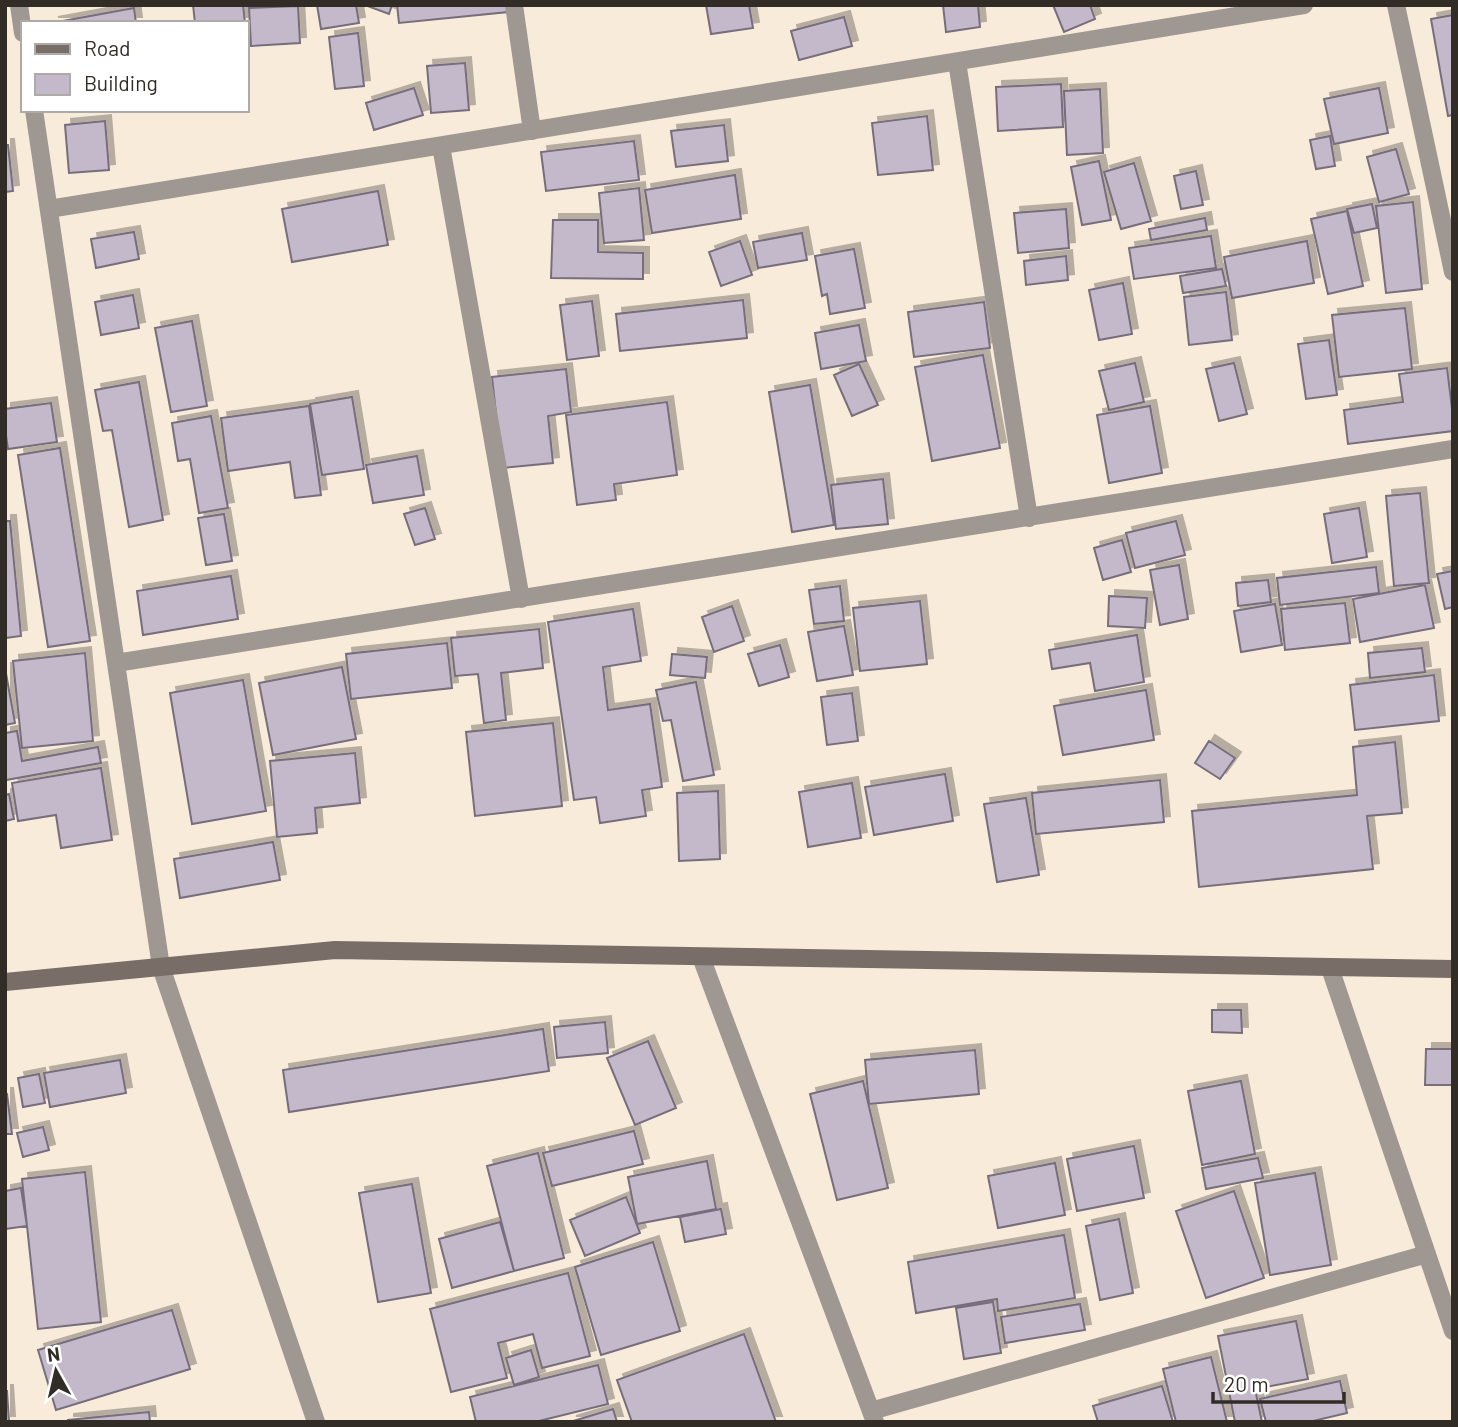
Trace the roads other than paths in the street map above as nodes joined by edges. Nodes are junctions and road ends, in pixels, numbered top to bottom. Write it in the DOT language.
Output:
graph roads {
  1 [pos="514,5"];
  2 [pos="1304,5"];
  3 [pos="1396,5"];
  4 [pos="957,62"];
  5 [pos="34,112"];
  6 [pos="532,131"];
  7 [pos="441,146"];
  8 [pos="49,209"];
  9 [pos="1453,272"];
  10 [pos="1453,449"];
  11 [pos="1029,518"];
  12 [pos="520,599"];
  13 [pos="116,663"];
  14 [pos="701,957"];
  15 [pos="161,967"];
  16 [pos="1330,968"];
  17 [pos="1453,969"];
  18 [pos="5,982"];
  19 [pos="1427,1254"];
  20 [pos="1453,1331"];
  21 [pos="873,1416"];
  22 [pos="316,1422"];
  1 -- 6 [label="street"];
  2 -- 4 [label="street"];
  3 -- 9 [label="street"];
  4 -- 6 [label="street"];
  4 -- 11 [label="street"];
  5 -- 8 [label="street"];
  6 -- 7 [label="street"];
  7 -- 8 [label="street"];
  7 -- 12 [label="street"];
  8 -- 13 [label="street"];
  10 -- 11 [label="street"];
  11 -- 12 [label="street"];
  12 -- 13 [label="street"];
  13 -- 15 [label="street"];
  14 -- 15 [label="street"];
  14 -- 16 [label="street"];
  14 -- 21 [label="street"];
  15 -- 18 [label="street"];
  15 -- 22 [label="street"];
  16 -- 17 [label="street"];
  16 -- 19 [label="street"];
  19 -- 20 [label="street"];
  19 -- 21 [label="street"];
}
